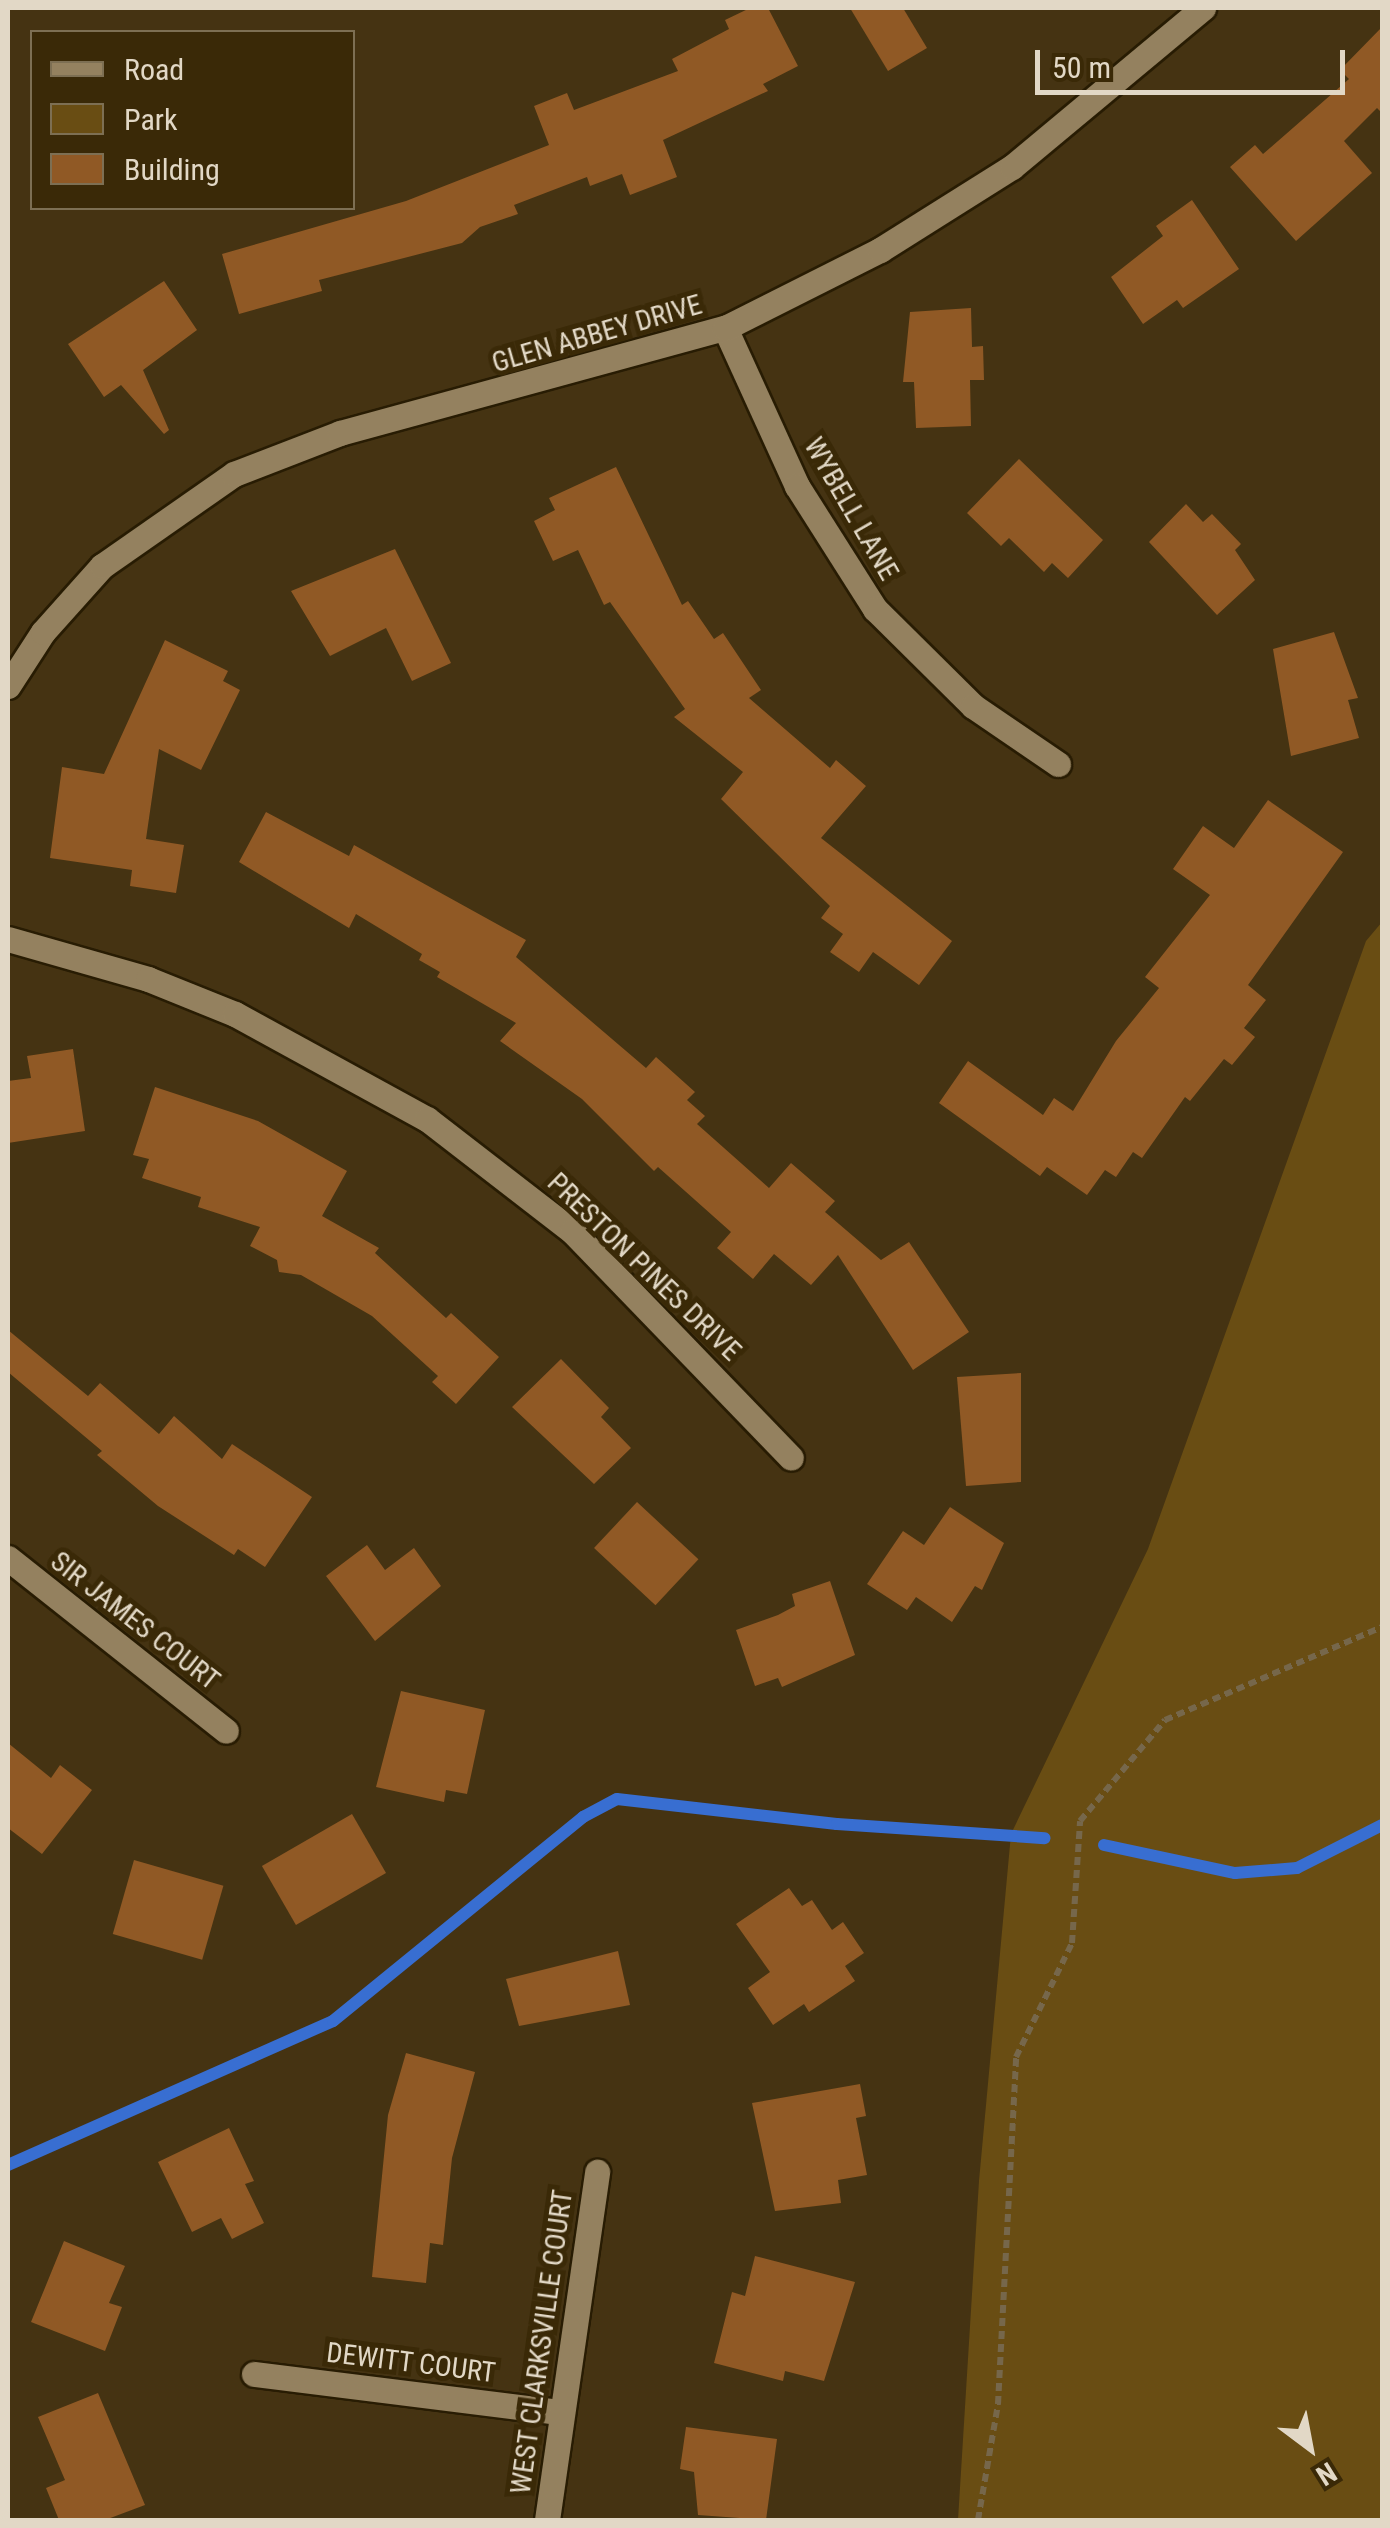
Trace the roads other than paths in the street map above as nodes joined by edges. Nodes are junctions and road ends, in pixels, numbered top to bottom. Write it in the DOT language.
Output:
graph roads {
  1 [pos="1203,8"];
  2 [pos="725,328"];
  3 [pos="8,686"];
  4 [pos="1058,764"];
  5 [pos="8,939"];
  6 [pos="792,1458"];
  7 [pos="8,1558"];
  8 [pos="226,1732"];
  9 [pos="597,2172"];
  10 [pos="254,2374"];
  11 [pos="561,2412"];
  12 [pos="547,2520"];
  1 -- 2 [label="street, GLEN ABBEY DRIVE"];
  2 -- 3 [label="street, GLEN ABBEY DRIVE"];
  2 -- 4 [label="street, WYBELL LANE"];
  5 -- 6 [label="street, PRESTON PINES DRIVE"];
  7 -- 8 [label="street, SIR JAMES COURT"];
  9 -- 11 [label="street, WEST CLARKSVILLE COURT"];
  10 -- 11 [label="street, DEWITT COURT"];
  11 -- 12 [label="street, WEST CLARKSVILLE COURT"];
}
